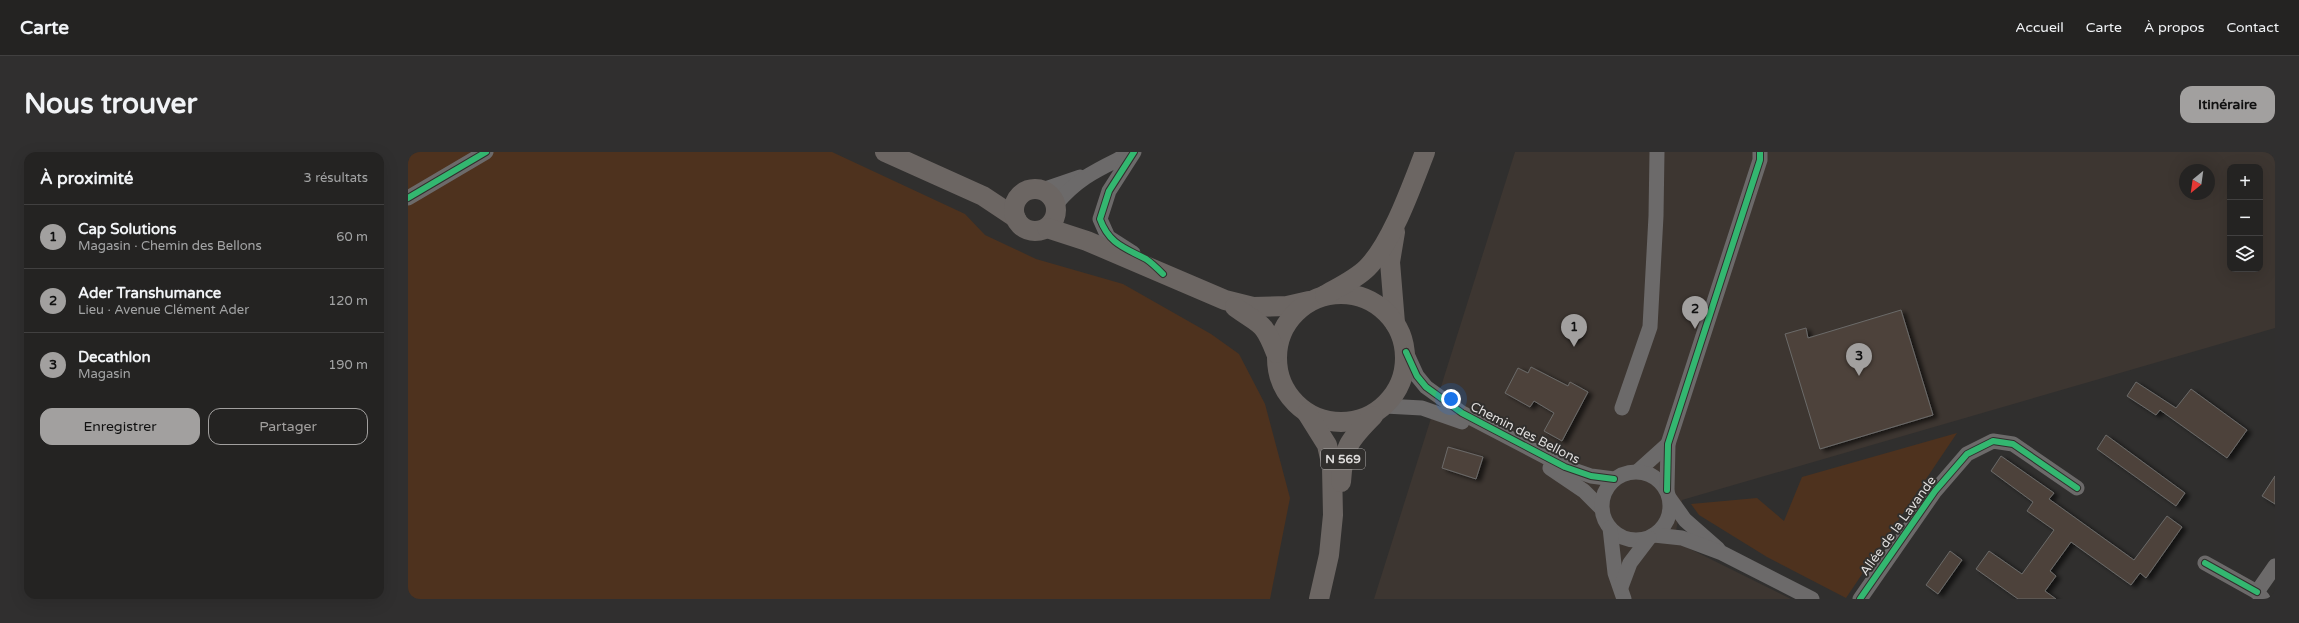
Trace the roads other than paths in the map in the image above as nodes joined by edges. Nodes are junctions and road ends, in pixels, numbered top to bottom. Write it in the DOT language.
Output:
graph roads {
  1 [pos="486,152"];
  2 [pos="886,152"];
  3 [pos="1134,152"];
  4 [pos="1425,152"];
  5 [pos="1657,152"];
  6 [pos="1762,155"];
  7 [pos="1086,175"];
  8 [pos="1042,190"];
  9 [pos="983,196"];
  10 [pos="1019,197"];
  11 [pos="408,198"];
  12 [pos="1053,215"];
  13 [pos="1399,216"];
  14 [pos="1016,218"];
  15 [pos="1163,274"];
  16 [pos="1317,298"];
  17 [pos="1225,300"];
  18 [pos="1395,323"];
  19 [pos="1406,352"];
  20 [pos="1276,353"];
  21 [pos="1622,408"];
  22 [pos="1380,410"];
  23 [pos="1307,413"];
  24 [pos="1668,444"];
  25 [pos="1638,471"];
  26 [pos="1614,479"];
  27 [pos="2077,488"];
  28 [pos="1669,495"];
  29 [pos="1602,509"];
  30 [pos="1333,515"];
  31 [pos="1610,528"];
  32 [pos="1651,537"];
  33 [pos="1722,553"];
  34 [pos="2205,563"];
  35 [pos="2275,566"];
  36 [pos="1623,593"];
  37 [pos="2260,596"];
  38 [pos="1319,599"];
  39 [pos="1812,599"];
  40 [pos="1860,599"];
  1 -- 11 [label="street"];
  2 -- 9 [label="main road"];
  3 -- 7 [label="street"];
  3 -- 15 [label="street"];
  4 -- 13 [label="main road"];
  5 -- 21 [label="street"];
  6 -- 24 [label="street"];
  7 -- 8 [label="street"];
  7 -- 12 [label="street"];
  8 -- 10 [label="main road"];
  8 -- 12 [label="main road"];
  9 -- 10 [label="main road"];
  9 -- 14 [label="main road"];
  10 -- 14 [label="main road"];
  12 -- 14 [label="main road"];
  12 -- 15 [label="main road"];
  13 -- 16 [label="main road"];
  13 -- 18 [label="main road"];
  15 -- 17 [label="main road"];
  16 -- 17 [label="main road"];
  16 -- 18 [label="main road"];
  16 -- 20 [label="main road"];
  17 -- 20 [label="main road"];
  18 -- 19 [label="main road"];
  19 -- 22 [label="main road"];
  19 -- 26 [label="street, Chemin des Bellons"];
  20 -- 23 [label="main road"];
  22 -- 23 [label="main road"];
  22 -- 29 [label="street, Chemin des Bellons"];
  22 -- 30 [label="main road, N 569"];
  23 -- 30 [label="main road, N 569"];
  24 -- 25 [label="street"];
  24 -- 28 [label="street"];
  25 -- 26 [label="street"];
  25 -- 28 [label="street"];
  26 -- 29 [label="street"];
  27 -- 40 [label="street, Allée de la Lavande"];
  28 -- 32 [label="street"];
  28 -- 33 [label="street"];
  29 -- 31 [label="street"];
  30 -- 38 [label="main road, N 569"];
  31 -- 32 [label="street"];
  31 -- 36 [label="street"];
  32 -- 33 [label="street"];
  32 -- 36 [label="street"];
  33 -- 39 [label="street"];
  34 -- 37 [label="street"];
  35 -- 37 [label="street"];
}
